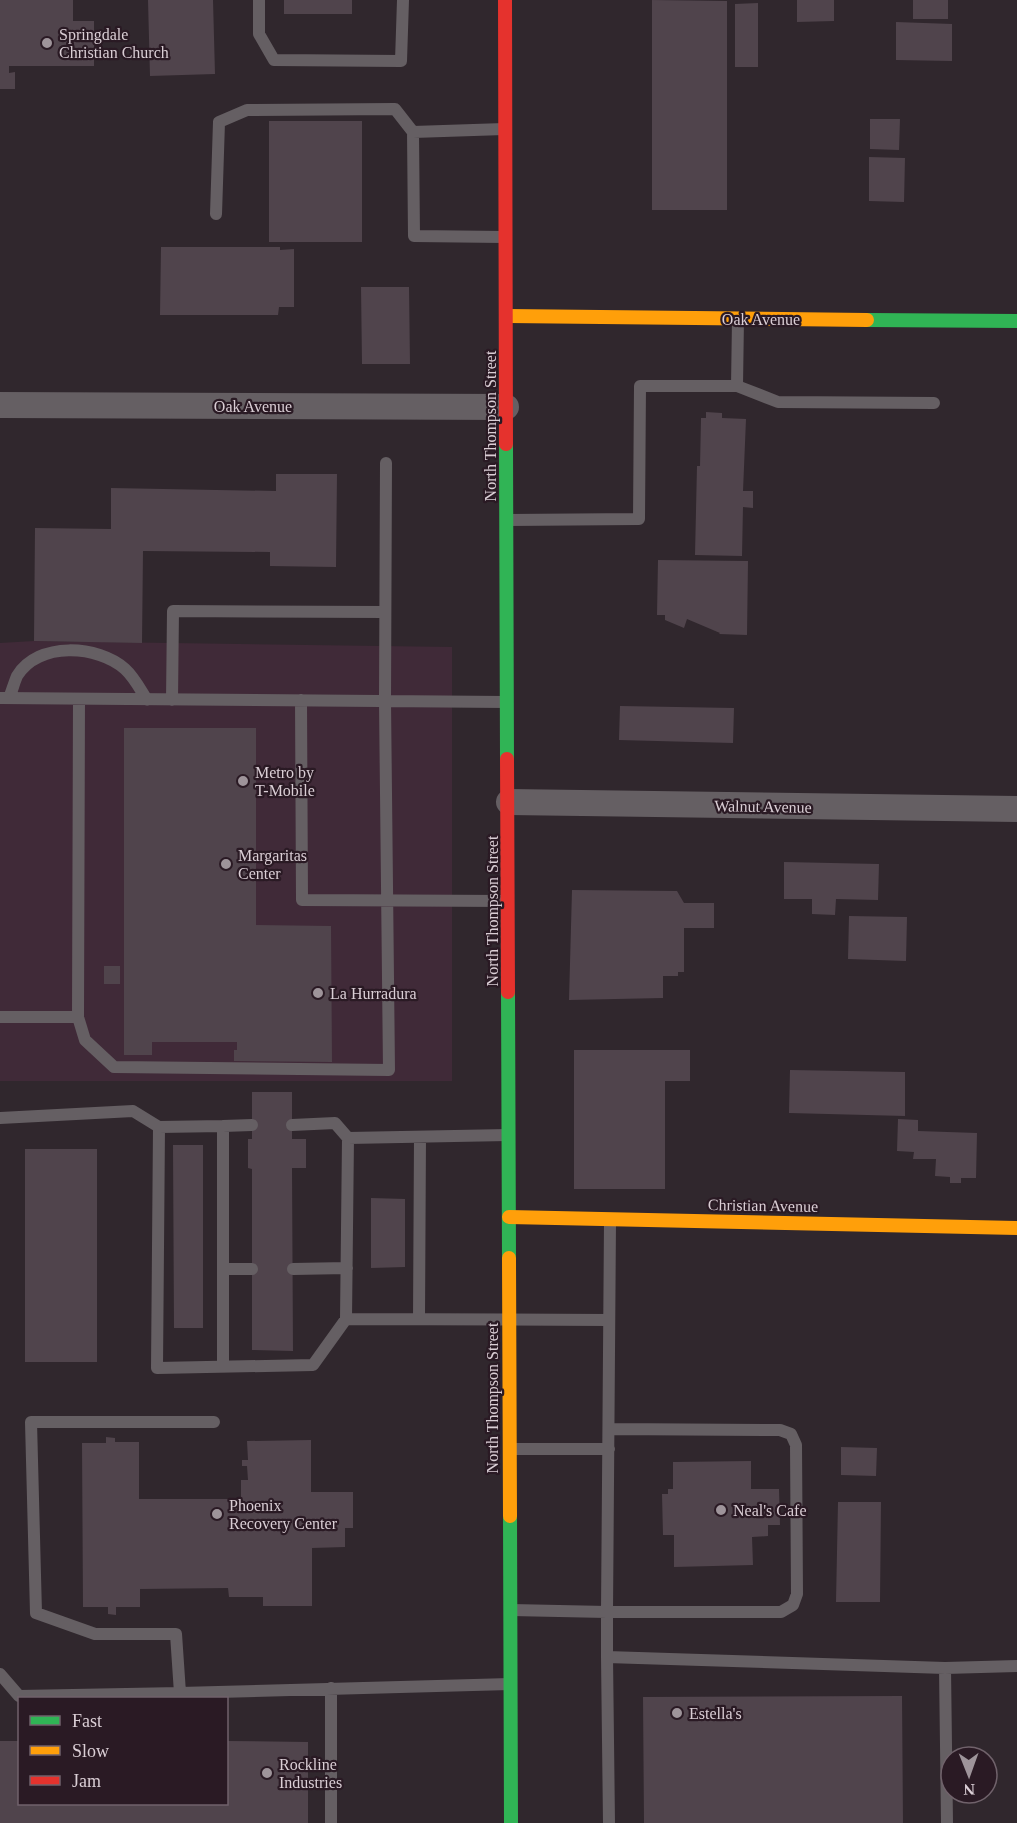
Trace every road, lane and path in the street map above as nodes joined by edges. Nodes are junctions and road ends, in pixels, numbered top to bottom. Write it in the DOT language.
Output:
graph roads {
  1 [pos="259,0"];
  2 [pos="403,0"];
  3 [pos="505,0"];
  4 [pos="506,129"];
  5 [pos="413,132"];
  6 [pos="216,214"];
  7 [pos="506,237"];
  8 [pos="506,316"];
  9 [pos="738,319"];
  10 [pos="1017,321"];
  11 [pos="736,387"];
  12 [pos="934,403"];
  13 [pos="0,405"];
  14 [pos="506,406"];
  15 [pos="386,463"];
  16 [pos="507,520"];
  17 [pos="385,612"];
  18 [pos="5,698"];
  19 [pos="79,699"];
  20 [pos="147,700"];
  21 [pos="172,700"];
  22 [pos="301,700"];
  23 [pos="385,701"];
  24 [pos="508,702"];
  25 [pos="509,802"];
  26 [pos="1017,809"];
  27 [pos="387,901"];
  28 [pos="508,901"];
  29 [pos="0,1017"];
  30 [pos="78,1017"];
  31 [pos="0,1118"];
  32 [pos="252,1125"];
  33 [pos="292,1125"];
  34 [pos="223,1126"];
  35 [pos="159,1127"];
  36 [pos="508,1135"];
  37 [pos="420,1137"];
  38 [pos="348,1138"];
  39 [pos="508,1216"];
  40 [pos="610,1218"];
  41 [pos="1017,1228"];
  42 [pos="347,1268"];
  43 [pos="223,1269"];
  44 [pos="252,1269"];
  45 [pos="292,1269"];
  46 [pos="346,1319"];
  47 [pos="419,1319"];
  48 [pos="509,1319"];
  49 [pos="609,1320"];
  50 [pos="222,1366"];
  51 [pos="214,1422"];
  52 [pos="609,1429"];
  53 [pos="509,1449"];
  54 [pos="609,1449"];
  55 [pos="510,1610"];
  56 [pos="607,1612"];
  57 [pos="607,1657"];
  58 [pos="1017,1666"];
  59 [pos="945,1668"];
  60 [pos="0,1674"];
  61 [pos="512,1684"];
  62 [pos="331,1688"];
  63 [pos="180,1693"];
  64 [pos="331,1823"];
  65 [pos="511,1823"];
  66 [pos="609,1823"];
  67 [pos="947,1823"];
  1 -- 2 [label="lane"];
  3 -- 4 [label="main road, North Thompson Street"];
  4 -- 5 [label="lane"];
  4 -- 7 [label="main road, North Thompson Street"];
  5 -- 6 [label="lane"];
  5 -- 7 [label="lane"];
  7 -- 8 [label="main road, North Thompson Street"];
  8 -- 9 [label="main road, Oak Avenue"];
  8 -- 14 [label="main road, North Thompson Street"];
  9 -- 10 [label="main road, Oak Avenue"];
  9 -- 11 [label="lane"];
  11 -- 12 [label="lane"];
  11 -- 16 [label="lane"];
  13 -- 14 [label="street, Oak Avenue"];
  14 -- 16 [label="main road, North Thompson Street"];
  15 -- 17 [label="lane"];
  16 -- 24 [label="main road, North Thompson Street"];
  17 -- 21 [label="lane"];
  17 -- 23 [label="lane"];
  18 -- 19 [label="lane"];
  18 -- 20 [label="lane"];
  19 -- 20 [label="lane"];
  19 -- 30 [label="lane"];
  20 -- 21 [label="lane"];
  21 -- 22 [label="lane"];
  22 -- 23 [label="lane"];
  22 -- 27 [label="lane"];
  23 -- 24 [label="lane"];
  23 -- 27 [label="lane"];
  24 -- 25 [label="main road, North Thompson Street"];
  25 -- 26 [label="street, Walnut Avenue"];
  25 -- 28 [label="main road, North Thompson Street"];
  27 -- 28 [label="lane"];
  27 -- 30 [label="lane"];
  28 -- 36 [label="main road, North Thompson Street"];
  29 -- 30 [label="lane"];
  31 -- 35 [label="lane"];
  32 -- 34 [label="lane"];
  33 -- 38 [label="lane"];
  34 -- 35 [label="lane"];
  34 -- 43 [label="lane"];
  35 -- 50 [label="lane"];
  36 -- 37 [label="lane"];
  36 -- 39 [label="main road, North Thompson Street"];
  37 -- 38 [label="lane"];
  37 -- 47 [label="lane"];
  38 -- 42 [label="lane"];
  39 -- 40 [label="main road, Christian Avenue"];
  39 -- 48 [label="main road, North Thompson Street"];
  40 -- 41 [label="main road, Christian Avenue"];
  40 -- 49 [label="lane"];
  42 -- 45 [label="lane"];
  42 -- 46 [label="lane"];
  43 -- 44 [label="lane"];
  43 -- 50 [label="lane"];
  46 -- 47 [label="lane"];
  46 -- 50 [label="lane"];
  47 -- 48 [label="lane"];
  48 -- 49 [label="lane"];
  48 -- 53 [label="main road, North Thompson Street"];
  49 -- 52 [label="lane"];
  51 -- 63 [label="lane"];
  52 -- 54 [label="lane"];
  52 -- 56 [label="lane"];
  53 -- 54 [label="lane"];
  53 -- 55 [label="main road, North Thompson Street"];
  54 -- 56 [label="lane"];
  55 -- 56 [label="lane"];
  55 -- 61 [label="main road, North Thompson Street"];
  56 -- 57 [label="lane"];
  57 -- 59 [label="lane"];
  57 -- 66 [label="lane"];
  58 -- 59 [label="lane"];
  59 -- 67 [label="lane"];
  60 -- 63 [label="lane"];
  61 -- 62 [label="lane"];
  61 -- 65 [label="main road, North Thompson Street"];
  62 -- 63 [label="lane"];
  62 -- 64 [label="lane"];
}
